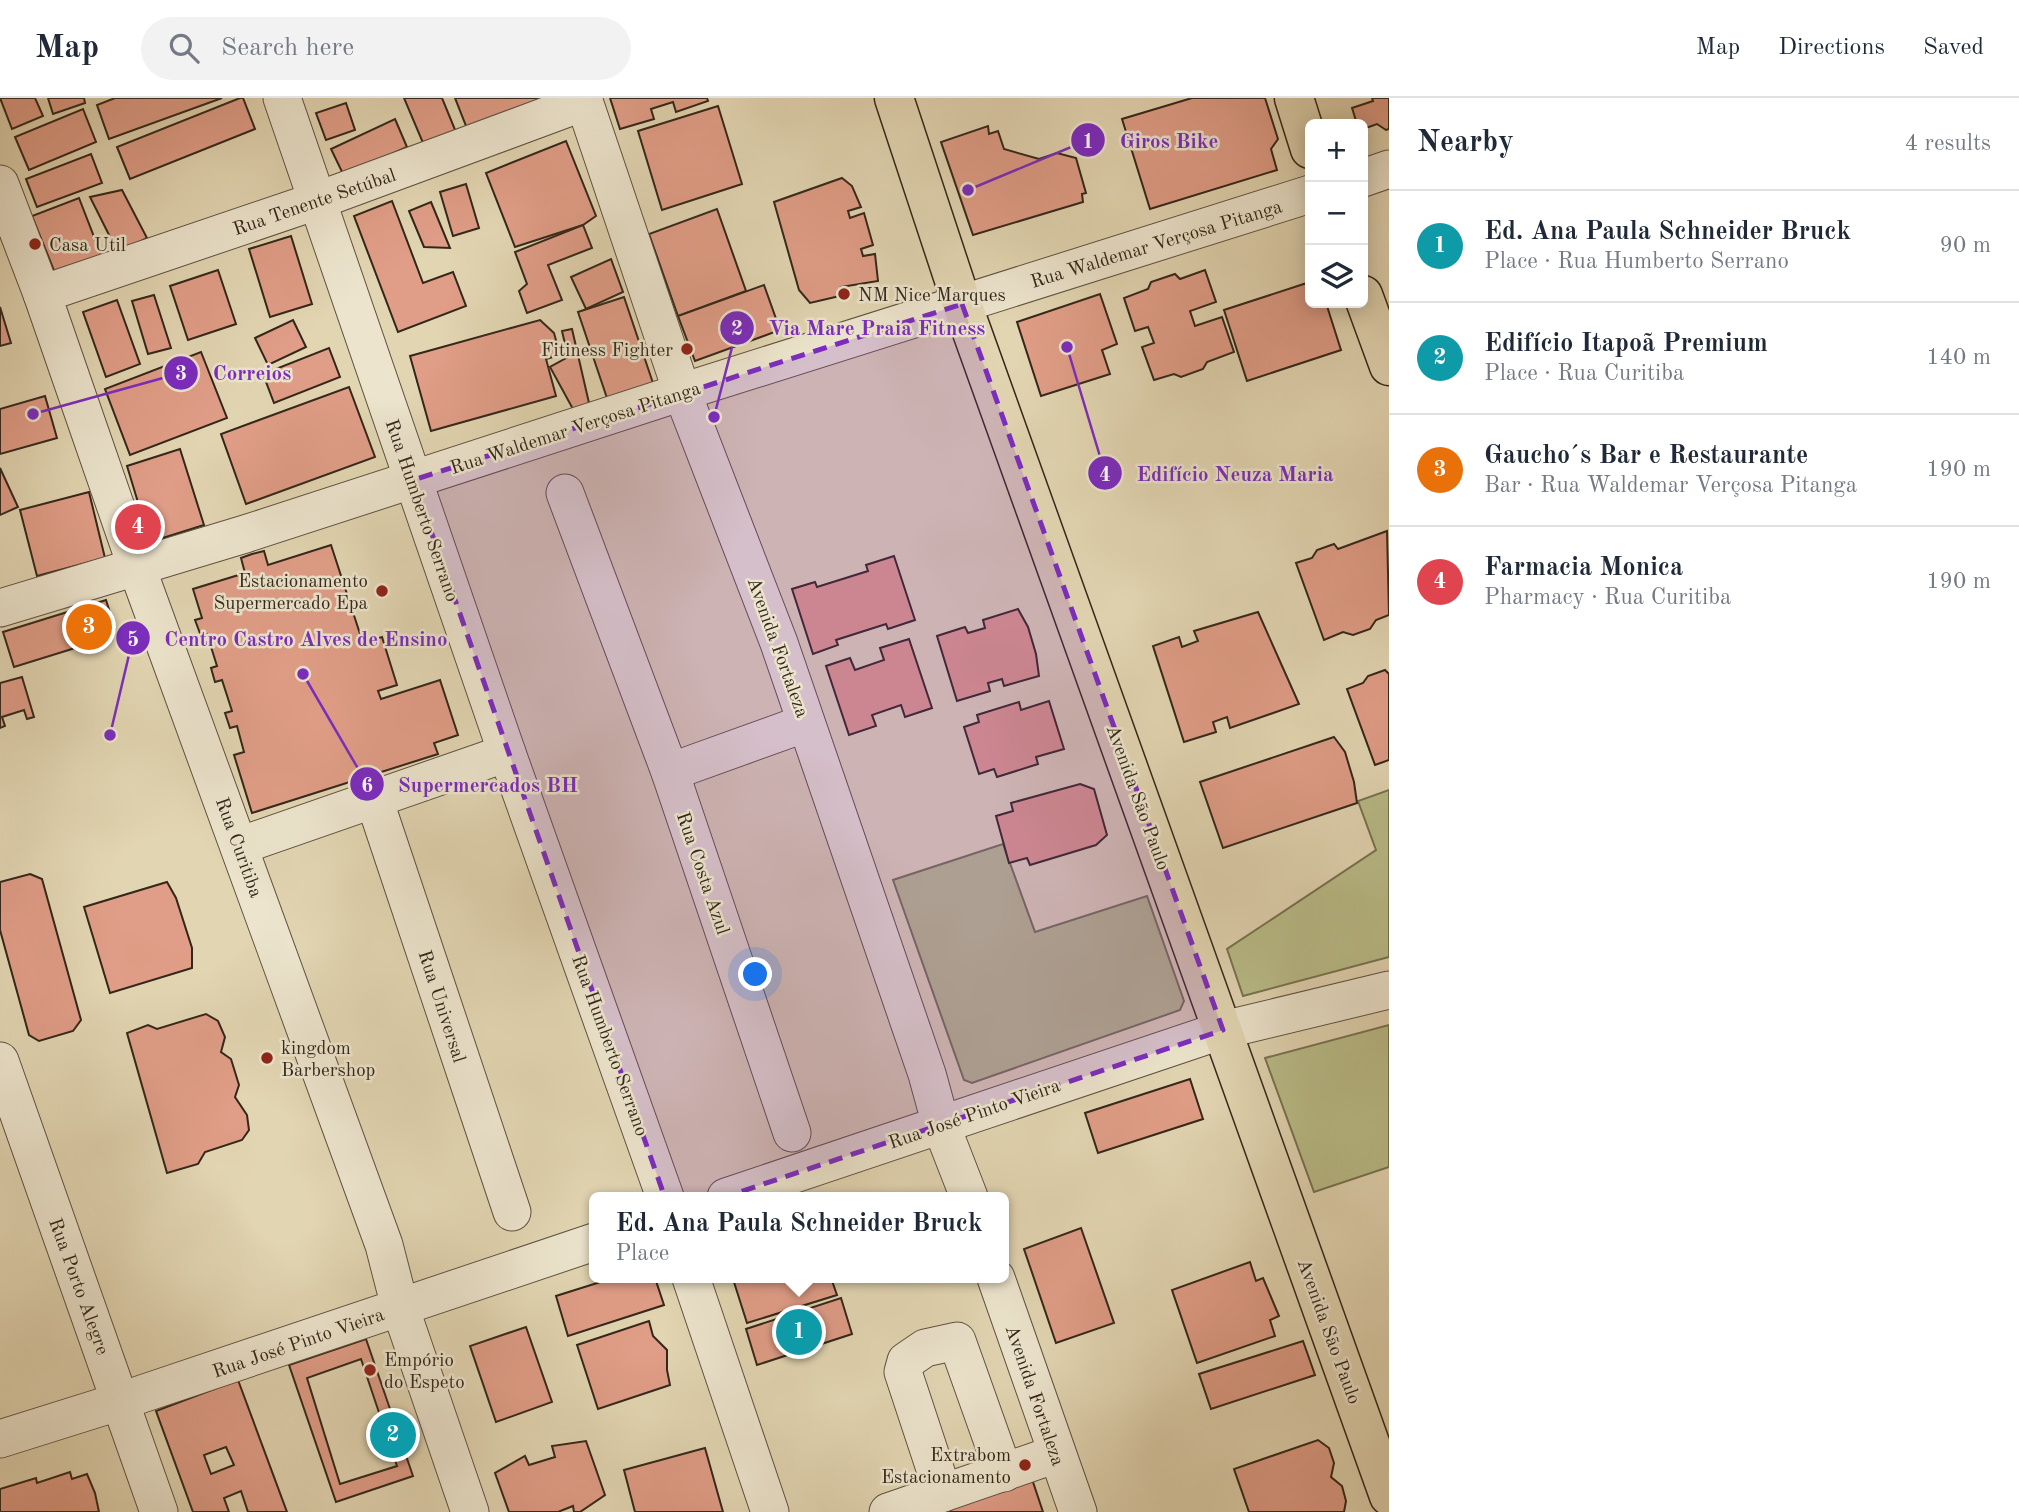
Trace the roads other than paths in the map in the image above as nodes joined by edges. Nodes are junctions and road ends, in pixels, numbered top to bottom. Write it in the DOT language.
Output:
graph roads {
  1 [pos="282,98"];
  2 [pos="894,98"];
  3 [pos="1294,98"];
  4 [pos="583,100"];
  5 [pos="1305,133"];
  6 [pos="1389,169"];
  7 [pos="1368,176"];
  8 [pos="0,184"];
  9 [pos="1305,196"];
  10 [pos="319,200"];
  11 [pos="41,293"];
  12 [pos="962,303"];
  13 [pos="1368,308"];
  14 [pos="1389,366"];
  15 [pos="682,392"];
  16 [pos="412,480"];
  17 [pos="565,493"];
  18 [pos="137,568"];
  19 [pos="0,608"];
  20 [pos="806,723"];
  21 [pos="507,753"];
  22 [pos="670,772"];
  23 [pos="374,799"];
  24 [pos="239,846"];
  25 [pos="1389,990"];
  26 [pos="1223,1030"];
  27 [pos="0,1061"];
  28 [pos="941,1125"];
  29 [pos="792,1133"];
  30 [pos="663,1192"];
  31 [pos="741,1192"];
  32 [pos="967,1192"];
  33 [pos="512,1212"];
  34 [pos="589,1244"];
  35 [pos="693,1283"];
  36 [pos="998,1283"];
  37 [pos="400,1307"];
  38 [pos="121,1401"];
  39 [pos="0,1439"];
  40 [pos="1056,1454"];
  41 [pos="1004,1473"];
  42 [pos="943,1493"];
  43 [pos="1389,1496"];
  44 [pos="159,1512"];
  45 [pos="470,1512"];
  46 [pos="770,1512"];
  47 [pos="888,1512"];
  48 [pos="1078,1512"];
  1 -- 10 [label="street, Rua Humberto Serrano"];
  2 -- 12 [label="main road, Avenida São Paulo"];
  3 -- 5 [label="main road"];
  4 -- 10 [label="street, Rua Tenente Setúbal"];
  4 -- 15 [label="street, Avenida Fortaleza"];
  6 -- 7 [label="street"];
  8 -- 11 [label="street, Rua Curitiba"];
  9 -- 12 [label="street, Rua Waldemar Verçosa Pitanga"];
  10 -- 11 [label="street, Rua Tenente Setúbal"];
  10 -- 16 [label="street, Rua Humberto Serrano"];
  11 -- 18 [label="street, Rua Curitiba"];
  12 -- 15 [label="street, Rua Waldemar Verçosa Pitanga"];
  12 -- 26 [label="main road, Avenida São Paulo"];
  13 -- 14 [label="main road"];
  15 -- 16 [label="street, Rua Waldemar Verçosa Pitanga"];
  15 -- 20 [label="street, Avenida Fortaleza"];
  16 -- 18 [label="street, Rua Waldemar Verçosa Pitanga"];
  16 -- 21 [label="street, Rua Humberto Serrano"];
  17 -- 22 [label="street, Rua Costa Azul"];
  18 -- 19 [label="street, Rua Waldemar Verçosa Pitanga"];
  18 -- 24 [label="street, Rua Curitiba"];
  20 -- 22 [label="street"];
  20 -- 28 [label="street, Avenida Fortaleza"];
  21 -- 23 [label="street"];
  21 -- 30 [label="street, Rua Humberto Serrano"];
  22 -- 29 [label="street, Rua Costa Azul"];
  23 -- 24 [label="street"];
  23 -- 33 [label="street, Rua Universal"];
  24 -- 37 [label="street, Rua Curitiba"];
  25 -- 26 [label="street, Rua José Pinto Vieira"];
  26 -- 28 [label="street, Rua José Pinto Vieira"];
  26 -- 43 [label="main road, Avenida São Paulo"];
  27 -- 38 [label="street, Rua Porto Alegre"];
  28 -- 31 [label="street, Rua José Pinto Vieira"];
  28 -- 32 [label="street, Avenida Fortaleza"];
  34 -- 37 [label="street, Rua José Pinto Vieira"];
  35 -- 46 [label="street"];
  36 -- 40 [label="street, Avenida Fortaleza"];
  37 -- 38 [label="street, Rua José Pinto Vieira"];
  37 -- 45 [label="street, Rua Curitiba"];
  38 -- 39 [label="street, Rua José Pinto Vieira"];
  38 -- 44 [label="street, Rua Porto Alegre"];
  40 -- 41 [label="street"];
  40 -- 48 [label="street, Avenida Fortaleza"];
  41 -- 42 [label="street"];
  41 -- 42 [label="street"];
  42 -- 47 [label="street"];
}
